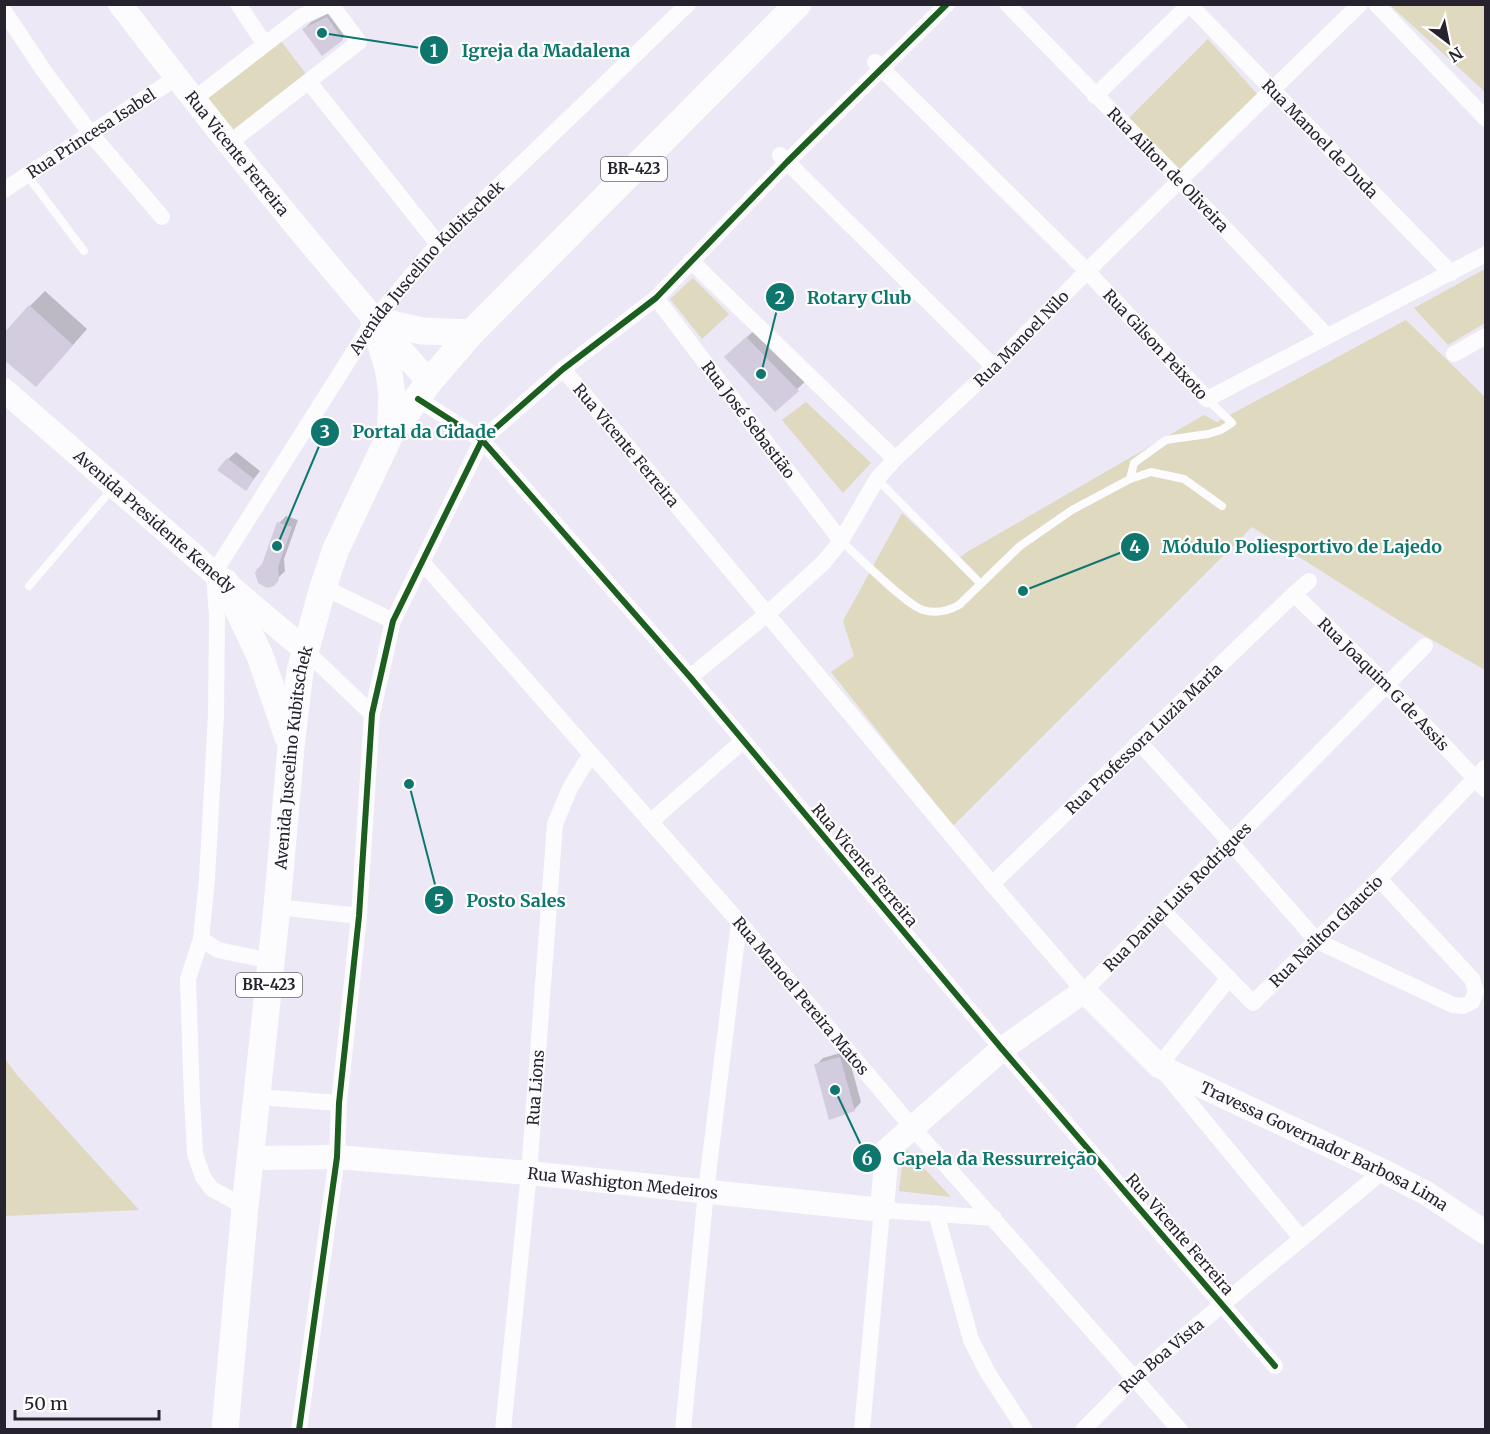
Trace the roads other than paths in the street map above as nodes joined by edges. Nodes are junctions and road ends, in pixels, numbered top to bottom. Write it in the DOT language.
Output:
graph roads {
  1 [pos="120,4"];
  2 [pos="238,4"];
  3 [pos="353,4"];
  4 [pos="688,4"];
  5 [pos="798,4"];
  6 [pos="947,4"];
  7 [pos="1007,4"];
  8 [pos="1360,4"];
  9 [pos="1376,4"];
  10 [pos="1189,5"];
  11 [pos="334,8"];
  12 [pos="4,11"];
  13 [pos="264,44"];
  14 [pos="878,65"];
  15 [pos="176,78"];
  16 [pos="309,82"];
  17 [pos="1273,90"];
  18 [pos="1095,96"];
  19 [pos="193,100"];
  20 [pos="1485,119"];
  21 [pos="91,134"];
  22 [pos="228,144"];
  23 [pos="783,159"];
  24 [pos="27,175"];
  25 [pos="1180,181"];
  26 [pos="4,190"];
  27 [pos="162,217"];
  28 [pos="438,244"];
  29 [pos="84,251"];
  30 [pos="1485,254"];
  31 [pos="691,261"];
  32 [pos="1087,271"];
  33 [pos="1451,273"];
  34 [pos="656,298"];
  35 [pos="374,320"];
  36 [pos="471,333"];
  37 [pos="1327,336"];
  38 [pos="1485,336"];
  39 [pos="1454,354"];
  40 [pos="994,368"];
  41 [pos="563,369"];
  42 [pos="4,390"];
  43 [pos="424,391"];
  44 [pos="1207,399"];
  45 [pos="390,435"];
  46 [pos="482,440"];
  47 [pos="895,459"];
  48 [pos="877,479"];
  49 [pos="1130,479"];
  50 [pos="114,486"];
  51 [pos="1222,506"];
  52 [pos="841,541"];
  53 [pos="422,562"];
  54 [pos="220,578"];
  55 [pos="1309,581"];
  56 [pos="981,584"];
  57 [pos="29,586"];
  58 [pos="322,587"];
  59 [pos="1294,594"];
  60 [pos="766,615"];
  61 [pos="393,621"];
  62 [pos="1425,646"];
  63 [pos="305,650"];
  64 [pos="690,677"];
  65 [pos="1386,685"];
  66 [pos="372,714"];
  67 [pos="743,741"];
  68 [pos="1138,742"];
  69 [pos="291,747"];
  70 [pos="591,754"];
  71 [pos="1482,778"];
  72 [pos="650,822"];
  73 [pos="1232,843"];
  74 [pos="1379,879"];
  75 [pos="992,884"];
  76 [pos="277,907"];
  77 [pos="1163,912"];
  78 [pos="359,916"];
  79 [pos="739,922"];
  80 [pos="201,939"];
  81 [pos="1317,941"];
  82 [pos="272,961"];
  83 [pos="1229,978"];
  84 [pos="1084,991"];
  85 [pos="1002,1049"];
  86 [pos="1159,1066"];
  87 [pos="257,1097"];
  88 [pos="339,1103"];
  89 [pos="912,1127"];
  90 [pos="337,1157"];
  91 [pos="250,1158"];
  92 [pos="1383,1171"];
  93 [pos="529,1173"];
  94 [pos="706,1191"];
  95 [pos="882,1210"];
  96 [pos="936,1214"];
  97 [pos="244,1215"];
  98 [pos="994,1218"];
  99 [pos="1485,1233"];
  100 [pos="1301,1238"];
  101 [pos="1222,1303"];
  102 [pos="1275,1366"];
  103 [pos="1135,1377"];
  104 [pos="225,1430"];
  105 [pos="299,1430"];
  106 [pos="503,1430"];
  107 [pos="683,1430"];
  108 [pos="862,1430"];
  109 [pos="1025,1430"];
  110 [pos="1083,1430"];
  111 [pos="1180,1430"];
  1 -- 15 [label="street, Rua Vicente Ferreira"];
  2 -- 13 [label="street"];
  3 -- 11 [label="street"];
  4 -- 28 [label="street, Avenida Juscelino Kubitschek"];
  5 -- 36 [label="main road, BR-423"];
  6 -- 14 [label="street"];
  7 -- 18 [label="street, Rua Ailton de Oliveira"];
  8 -- 17 [label="street, Rua Manoel Nilo"];
  9 -- 20 [label="street"];
  10 -- 17 [label="street, Rua Manoel de Duda"];
  10 -- 18 [label="street"];
  11 -- 13 [label="street"];
  11 -- 16 [label="street"];
  12 -- 21 [label="street"];
  13 -- 19 [label="street"];
  14 -- 23 [label="street"];
  14 -- 32 [label="street, Rua Gilson Peixoto"];
  15 -- 19 [label="street, Rua Vicente Ferreira"];
  15 -- 21 [label="street, Rua Princesa Isabel"];
  16 -- 22 [label="street"];
  16 -- 28 [label="street"];
  17 -- 25 [label="street, Rua Manoel Nilo"];
  17 -- 33 [label="street, Rua Manoel de Duda"];
  18 -- 25 [label="street, Rua Ailton de Oliveira"];
  19 -- 22 [label="street, Rua Vicente Ferreira"];
  21 -- 24 [label="street, Rua Princesa Isabel"];
  21 -- 27 [label="street"];
  22 -- 35 [label="street, Rua Vicente Ferreira"];
  23 -- 31 [label="street"];
  23 -- 40 [label="street"];
  24 -- 26 [label="street, Rua Princesa Isabel"];
  24 -- 29 [label="lane"];
  25 -- 32 [label="street, Rua Manoel Nilo"];
  25 -- 37 [label="street, Rua Ailton de Oliveira"];
  28 -- 35 [label="street, Avenida Juscelino Kubitschek"];
  30 -- 33 [label="street, Rua Gilson Peixoto"];
  31 -- 34 [label="street"];
  31 -- 47 [label="street"];
  32 -- 40 [label="street, Rua Manoel Nilo"];
  32 -- 44 [label="street, Rua Gilson Peixoto"];
  33 -- 37 [label="street, Rua Gilson Peixoto"];
  34 -- 41 [label="street"];
  34 -- 52 [label="street, Rua José Sebastião"];
  35 -- 36 [label="main road"];
  35 -- 43 [label="street, Rua Vicente Ferreira"];
  35 -- 45 [label="main road"];
  35 -- 54 [label="street, Avenida Juscelino Kubitschek"];
  36 -- 43 [label="main road, Avenida Juscelino Kubitschek / BR-423"];
  37 -- 44 [label="street, Rua Gilson Peixoto"];
  38 -- 39 [label="street"];
  40 -- 47 [label="street, Rua Manoel Nilo"];
  41 -- 46 [label="street"];
  41 -- 60 [label="street, Rua Vicente Ferreira"];
  42 -- 50 [label="street, Avenida Presidente Kenedy"];
  43 -- 45 [label="main road, Avenida Juscelino Kubitschek / BR-423"];
  43 -- 46 [label="street, Rua Vicente Ferreira"];
  44 -- 49 [label="lane"];
  45 -- 58 [label="main road, Avenida Juscelino Kubitschek / BR-423"];
  46 -- 53 [label="street"];
  46 -- 64 [label="street, Rua Vicente Ferreira"];
  47 -- 48 [label="street, Rua Manoel Nilo"];
  48 -- 52 [label="street, Rua Manoel Nilo"];
  48 -- 56 [label="lane"];
  49 -- 51 [label="lane"];
  49 -- 56 [label="lane"];
  50 -- 54 [label="street, Avenida Presidente Kenedy"];
  50 -- 57 [label="lane"];
  52 -- 56 [label="lane"];
  52 -- 60 [label="street, Rua Manoel Nilo"];
  53 -- 61 [label="street"];
  53 -- 70 [label="street, Rua Manoel Pereira Matos"];
  54 -- 63 [label="street, Avenida Presidente Kenedy"];
  54 -- 69 [label="main road"];
  54 -- 80 [label="street"];
  55 -- 59 [label="street"];
  58 -- 61 [label="street"];
  58 -- 63 [label="main road, Avenida Juscelino Kubitschek / BR-423"];
  59 -- 65 [label="street, Rua Joaquim G de Assis"];
  59 -- 68 [label="street, Rua Professora Luzia Maria"];
  60 -- 64 [label="street, Rua Manoel Nilo"];
  60 -- 75 [label="street, Rua Vicente Ferreira"];
  61 -- 66 [label="street"];
  62 -- 65 [label="street, Rua Daniel Luis Rodrigues"];
  63 -- 66 [label="street"];
  63 -- 69 [label="main road, Avenida Juscelino Kubitschek / BR-423"];
  64 -- 67 [label="street, Rua Vicente Ferreira"];
  65 -- 71 [label="street, Rua Joaquim G de Assis"];
  65 -- 73 [label="street, Rua Daniel Luis Rodrigues"];
  66 -- 78 [label="street"];
  67 -- 72 [label="street"];
  67 -- 85 [label="street, Rua Vicente Ferreira"];
  68 -- 73 [label="street"];
  68 -- 75 [label="street, Rua Professora Luzia Maria"];
  69 -- 76 [label="main road, Avenida Juscelino Kubitschek / BR-423"];
  70 -- 72 [label="street, Rua Manoel Pereira Matos"];
  70 -- 93 [label="street, Rua Lions"];
  71 -- 74 [label="street, Rua Nailton Glaucio"];
  72 -- 79 [label="street, Rua Manoel Pereira Matos"];
  73 -- 77 [label="street, Rua Daniel Luis Rodrigues"];
  73 -- 81 [label="street"];
  74 -- 81 [label="street, Rua Nailton Glaucio"];
  74 -- 81 [label="street"];
  75 -- 84 [label="street, Rua Vicente Ferreira"];
  76 -- 78 [label="street"];
  76 -- 82 [label="main road, Avenida Juscelino Kubitschek / BR-423"];
  77 -- 83 [label="street, Rua Nailton Glaucio"];
  77 -- 84 [label="street, Rua Daniel Luis Rodrigues"];
  78 -- 88 [label="street"];
  79 -- 89 [label="street, Rua Manoel Pereira Matos"];
  79 -- 94 [label="street"];
  80 -- 82 [label="street"];
  80 -- 97 [label="street"];
  81 -- 83 [label="street, Rua Nailton Glaucio"];
  82 -- 87 [label="main road, Avenida Juscelino Kubitschek / BR-423"];
  83 -- 86 [label="street"];
  84 -- 85 [label="street, Rua Daniel Luis Rodrigues"];
  84 -- 86 [label="street, Travessa Governador Barbosa Lima"];
  85 -- 89 [label="street, Rua Daniel Luis Rodrigues"];
  85 -- 101 [label="street, Rua Vicente Ferreira"];
  86 -- 92 [label="street, Travessa Governador Barbosa Lima"];
  86 -- 100 [label="street"];
  87 -- 88 [label="street"];
  87 -- 91 [label="main road, Avenida Juscelino Kubitschek / BR-423"];
  88 -- 90 [label="street"];
  89 -- 95 [label="street, Rua Daniel Luis Rodrigues"];
  89 -- 98 [label="street, Rua Manoel Pereira Matos"];
  90 -- 91 [label="street, Rua Washigton Medeiros"];
  90 -- 93 [label="street, Rua Washigton Medeiros"];
  90 -- 105 [label="street"];
  91 -- 97 [label="main road, Avenida Juscelino Kubitschek / BR-423"];
  92 -- 99 [label="street, Travessa Governador Barbosa Lima"];
  92 -- 100 [label="street, Rua Boa Vista"];
  93 -- 94 [label="street, Rua Washigton Medeiros"];
  93 -- 106 [label="street, Rua Lions"];
  94 -- 95 [label="street, Rua Washigton Medeiros"];
  94 -- 107 [label="street"];
  95 -- 96 [label="street, Rua Washigton Medeiros"];
  95 -- 108 [label="street"];
  96 -- 98 [label="street, Rua Washigton Medeiros"];
  96 -- 109 [label="street"];
  97 -- 104 [label="main road, BR-423"];
  98 -- 103 [label="street, Rua Manoel Pereira Matos"];
  100 -- 101 [label="street, Rua Boa Vista"];
  101 -- 102 [label="street, Rua Vicente Ferreira"];
  101 -- 103 [label="street, Rua Boa Vista"];
  103 -- 110 [label="street, Rua Boa Vista"];
  103 -- 111 [label="street, Rua Manoel Pereira Matos"];
}
